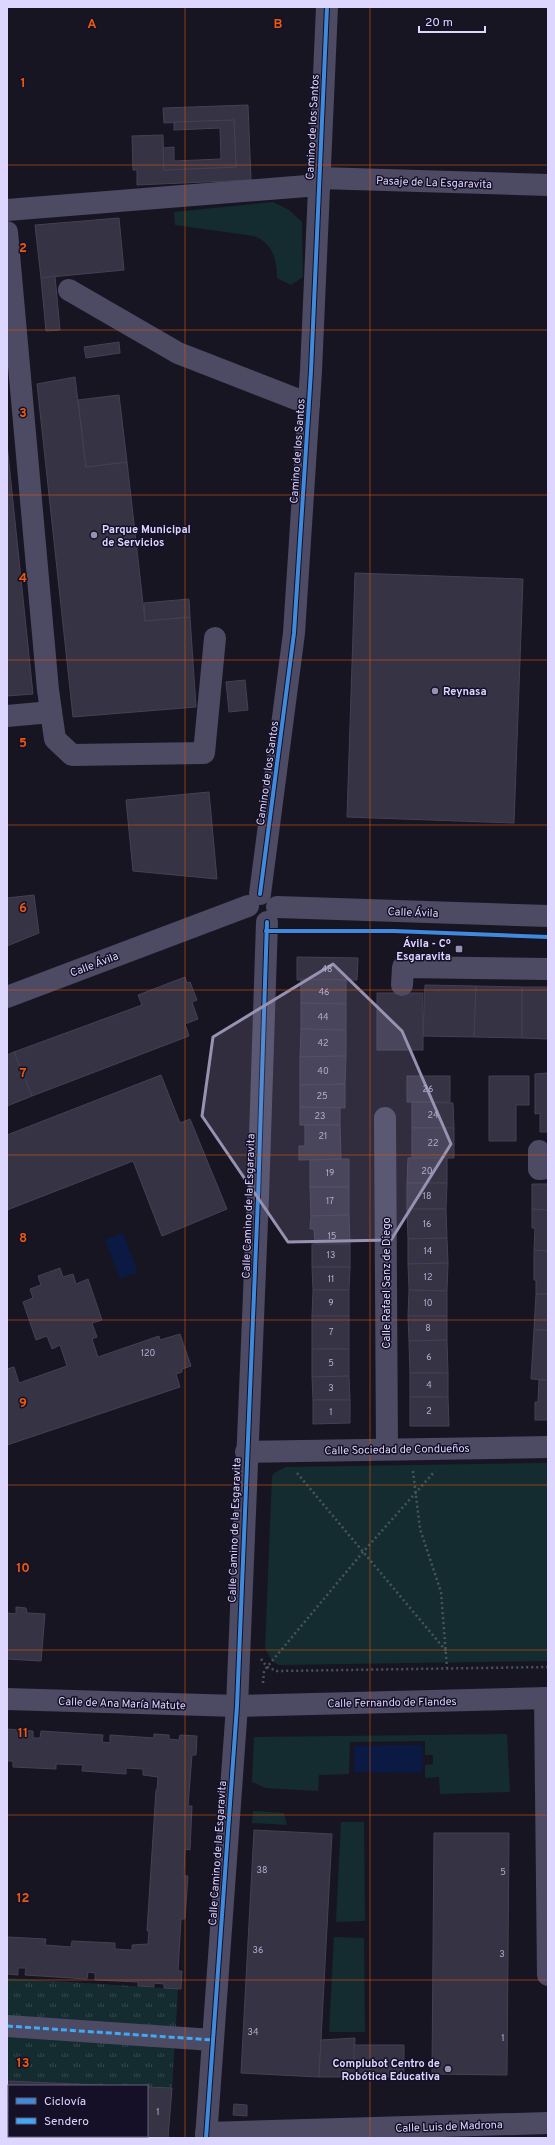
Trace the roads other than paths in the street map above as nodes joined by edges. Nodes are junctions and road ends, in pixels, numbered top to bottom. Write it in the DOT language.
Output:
graph roads {
  1 [pos="327,7"];
  2 [pos="319,182"];
  3 [pos="548,185"];
  4 [pos="7,210"];
  5 [pos="7,232"];
  6 [pos="69,290"];
  7 [pos="309,404"];
  8 [pos="215,638"];
  9 [pos="51,712"];
  10 [pos="7,716"];
  11 [pos="254,900"];
  12 [pos="272,915"];
  13 [pos="548,916"];
  14 [pos="548,969"];
  15 [pos="402,985"];
  16 [pos="7,997"];
  17 [pos="385,1118"];
  18 [pos="548,1446"];
  19 [pos="387,1448"];
  20 [pos="246,1452"];
  21 [pos="546,1698"];
  22 [pos="7,1699"];
  23 [pos="237,1706"];
  24 [pos="548,1975"];
  25 [pos="7,2026"];
  26 [pos="213,2040"];
  27 [pos="548,2123"];
  28 [pos="206,2136"];
  1 -- 2 [label="street, Camino de los Santos"];
  2 -- 3 [label="street, Pasaje de La Esgaravita"];
  2 -- 4 [label="street, Pasaje de La Esgaravita"];
  2 -- 7 [label="street, Camino de los Santos"];
  5 -- 9 [label="street"];
  6 -- 7 [label="street"];
  7 -- 11 [label="street, Camino de los Santos"];
  8 -- 9 [label="street"];
  9 -- 10 [label="street"];
  11 -- 12 [label="street"];
  11 -- 16 [label="street, Calle Ávila"];
  12 -- 13 [label="street, Calle Ávila"];
  12 -- 20 [label="street, Calle Camino de la Esgaravita"];
  14 -- 15 [label="street"];
  17 -- 19 [label="street, Calle Rafael Sanz de Diego"];
  18 -- 19 [label="street, Calle Sociedad de Condueños"];
  19 -- 20 [label="street, Calle Sociedad de Condueños"];
  20 -- 23 [label="street, Calle Camino de la Esgaravita"];
  21 -- 23 [label="street, Calle Fernando de Flandes"];
  21 -- 24 [label="street"];
  22 -- 23 [label="street, Calle de Ana María Matute"];
  23 -- 26 [label="street, Calle Camino de la Esgaravita"];
  25 -- 26 [label="street"];
  26 -- 28 [label="street, Calle Camino de la Esgaravita"];
  27 -- 28 [label="street, Calle Luis de Madrona"];
}
